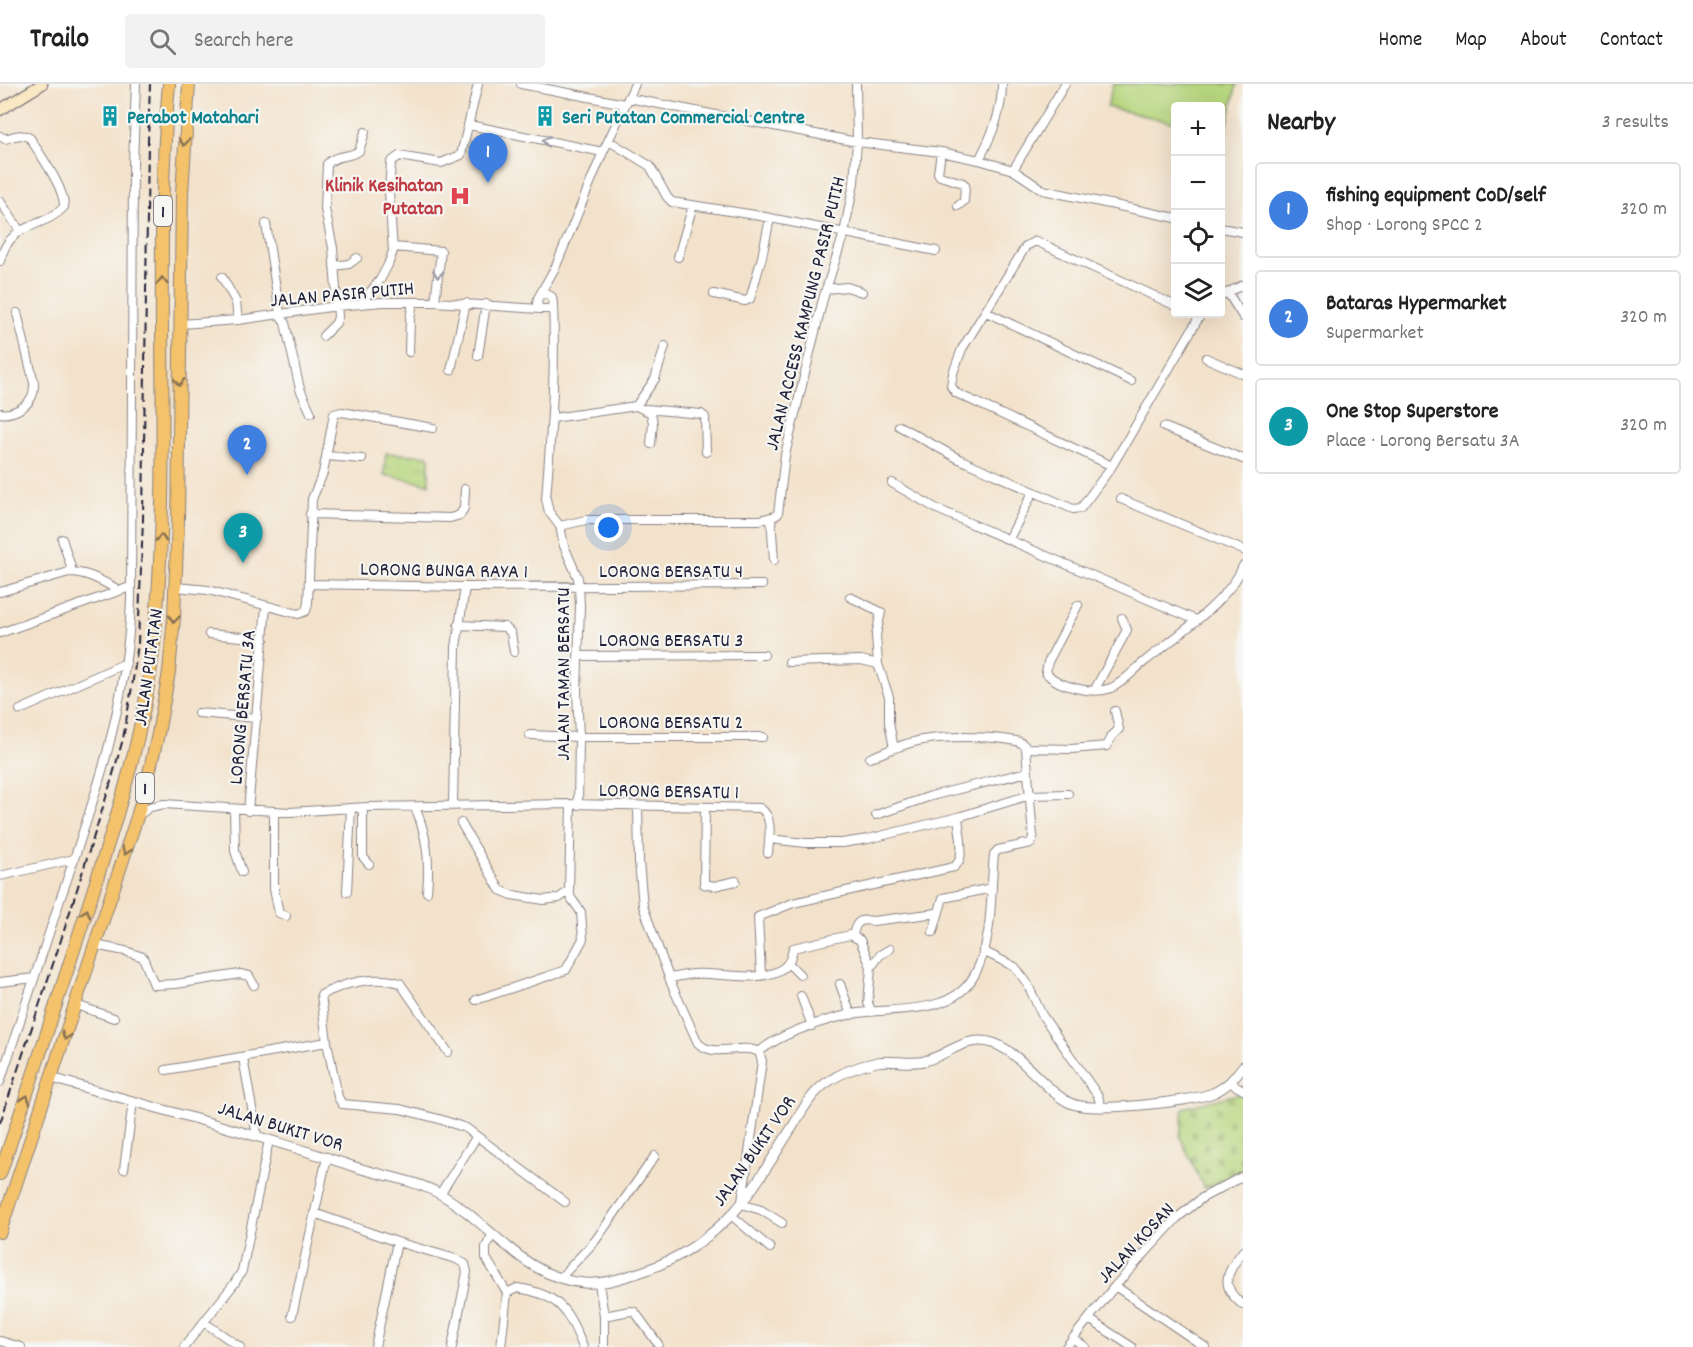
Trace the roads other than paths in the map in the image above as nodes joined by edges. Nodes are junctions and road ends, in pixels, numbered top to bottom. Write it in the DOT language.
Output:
graph roads {
  1 [pos="42,84"];
  2 [pos="136,84"];
  3 [pos="169,84"];
  4 [pos="189,84"];
  5 [pos="478,84"];
  6 [pos="521,84"];
  7 [pos="635,84"];
  8 [pos="856,84"];
  9 [pos="1002,84"];
  10 [pos="1065,84"];
  11 [pos="626,101"];
  12 [pos="0,110"];
  13 [pos="469,125"];
  14 [pos="365,132"];
  15 [pos="2,140"];
  16 [pos="609,141"];
  17 [pos="857,142"];
  18 [pos="603,152"];
  19 [pos="940,152"];
  20 [pos="979,160"];
  21 [pos="1013,170"];
  22 [pos="0,201"];
  23 [pos="693,205"];
  24 [pos="958,206"];
  25 [pos="1171,217"];
  26 [pos="770,218"];
  27 [pos="266,224"];
  28 [pos="1225,229"];
  29 [pos="20,231"];
  30 [pos="1243,232"];
  31 [pos="844,233"];
  32 [pos="162,247"];
  33 [pos="393,247"];
  34 [pos="182,248"];
  35 [pos="936,251"];
  36 [pos="678,257"];
  37 [pos="357,258"];
  38 [pos="0,261"];
  39 [pos="334,266"];
  40 [pos="556,266"];
  41 [pos="222,277"];
  42 [pos="1243,285"];
  43 [pos="376,286"];
  44 [pos="826,289"];
  45 [pos="862,292"];
  46 [pos="714,294"];
  47 [pos="1225,294"];
  48 [pos="1225,295"];
  49 [pos="539,297"];
  50 [pos="553,301"];
  51 [pos="383,302"];
  52 [pos="413,302"];
  53 [pos="435,302"];
  54 [pos="466,303"];
  55 [pos="360,304"];
  56 [pos="486,304"];
  57 [pos="1171,304"];
  58 [pos="508,305"];
  59 [pos="337,306"];
  60 [pos="542,309"];
  61 [pos="17,312"];
  62 [pos="986,312"];
  63 [pos="280,314"];
  64 [pos="1243,317"];
  65 [pos="1195,318"];
  66 [pos="238,320"];
  67 [pos="180,324"];
  68 [pos="555,334"];
  69 [pos="323,336"];
  70 [pos="164,339"];
  71 [pos="665,346"];
  72 [pos="409,352"];
  73 [pos="478,356"];
  74 [pos="1206,358"];
  75 [pos="451,370"];
  76 [pos="1243,374"];
  77 [pos="1131,381"];
  78 [pos="640,407"];
  79 [pos="0,413"];
  80 [pos="310,413"];
  81 [pos="553,418"];
  82 [pos="899,426"];
  83 [pos="1164,427"];
  84 [pos="433,428"];
  85 [pos="651,444"];
  86 [pos="706,452"];
  87 [pos="327,456"];
  88 [pos="362,459"];
  89 [pos="1243,459"];
  90 [pos="1112,466"];
  91 [pos="892,483"];
  92 [pos="465,489"];
  93 [pos="1033,492"];
  94 [pos="1121,499"];
  95 [pos="310,514"];
  96 [pos="775,516"];
  97 [pos="560,526"];
  98 [pos="62,539"];
  99 [pos="1009,539"];
  100 [pos="1243,550"];
  101 [pos="774,560"];
  102 [pos="1243,566"];
  103 [pos="69,572"];
  104 [pos="309,584"];
  105 [pos="762,585"];
  106 [pos="130,587"];
  107 [pos="176,587"];
  108 [pos="465,587"];
  109 [pos="579,587"];
  110 [pos="119,590"];
  111 [pos="0,592"];
  112 [pos="850,597"];
  113 [pos="1078,605"];
  114 [pos="266,606"];
  115 [pos="1122,618"];
  116 [pos="1196,620"];
  117 [pos="458,625"];
  118 [pos="0,633"];
  119 [pos="209,634"];
  120 [pos="264,639"];
  121 [pos="514,652"];
  122 [pos="764,654"];
  123 [pos="579,656"];
  124 [pos="789,662"];
  125 [pos="126,663"];
  126 [pos="878,664"];
  127 [pos="1095,689"];
  128 [pos="20,710"];
  129 [pos="1115,711"];
  130 [pos="198,713"];
  131 [pos="257,718"];
  132 [pos="139,730"];
  133 [pos="158,734"];
  134 [pos="530,735"];
  135 [pos="579,737"];
  136 [pos="763,737"];
  137 [pos="894,748"];
  138 [pos="1026,748"];
  139 [pos="870,758"];
  140 [pos="1028,772"];
  141 [pos="147,782"];
  142 [pos="1068,794"];
  143 [pos="1030,795"];
  144 [pos="164,804"];
  145 [pos="453,805"];
  146 [pos="574,805"];
  147 [pos="638,806"];
  148 [pos="415,807"];
  149 [pos="705,807"];
  150 [pos="351,808"];
  151 [pos="361,808"];
  152 [pos="234,809"];
  153 [pos="248,811"];
  154 [pos="273,811"];
  155 [pos="876,814"];
  156 [pos="137,817"];
  157 [pos="958,817"];
  158 [pos="461,824"];
  159 [pos="769,839"];
  160 [pos="768,853"];
  161 [pos="74,859"];
  162 [pos="369,864"];
  163 [pos="243,872"];
  164 [pos="0,876"];
  165 [pos="736,881"];
  166 [pos="992,888"];
  167 [pos="569,891"];
  168 [pos="347,892"];
  169 [pos="427,892"];
  170 [pos="937,913"];
  171 [pos="286,916"];
  172 [pos="933,932"];
  173 [pos="853,936"];
  174 [pos="95,945"];
  175 [pos="890,950"];
  176 [pos="983,951"];
  177 [pos="788,963"];
  178 [pos="871,967"];
  179 [pos="761,975"];
  180 [pos="800,975"];
  181 [pos="34,978"];
  182 [pos="669,978"];
  183 [pos="0,982"];
  184 [pos="840,984"];
  185 [pos="254,985"];
  186 [pos="801,996"];
  187 [pos="476,1000"];
  188 [pos="76,1005"];
  189 [pos="872,1012"];
  190 [pos="851,1015"];
  191 [pos="114,1018"];
  192 [pos="812,1026"];
  193 [pos="327,1042"];
  194 [pos="448,1052"];
  195 [pos="759,1052"];
  196 [pos="243,1058"];
  197 [pos="37,1065"];
  198 [pos="1243,1066"];
  199 [pos="166,1070"];
  200 [pos="54,1074"];
  201 [pos="1,1078"];
  202 [pos="1231,1083"];
  203 [pos="1243,1090"];
  204 [pos="133,1101"];
  205 [pos="1101,1106"];
  206 [pos="257,1136"];
  207 [pos="477,1136"];
  208 [pos="269,1140"];
  209 [pos="655,1156"];
  210 [pos="327,1157"];
  211 [pos="124,1168"];
  212 [pos="0,1174"];
  213 [pos="1243,1176"];
  214 [pos="440,1194"];
  215 [pos="565,1202"];
  216 [pos="742,1203"];
  217 [pos="314,1213"];
  218 [pos="731,1215"];
  219 [pos="782,1223"];
  220 [pos="0,1232"];
  221 [pos="492,1235"];
  222 [pos="397,1242"];
  223 [pos="770,1248"];
  224 [pos="1243,1251"];
  225 [pos="560,1278"];
  226 [pos="599,1283"];
  227 [pos="1115,1286"];
  228 [pos="507,1293"];
  229 [pos="1243,1305"];
  230 [pos="292,1316"];
  231 [pos="604,1316"];
  232 [pos="1089,1319"];
  233 [pos="205,1323"];
  234 [pos="1073,1338"];
  235 [pos="4,1344"];
  236 [pos="658,1344"];
  237 [pos="21,1347"];
  238 [pos="184,1347"];
  239 [pos="240,1347"];
  240 [pos="375,1347"];
  241 [pos="452,1347"];
  242 [pos="501,1347"];
  243 [pos="583,1347"];
  244 [pos="604,1347"];
  245 [pos="1066,1347"];
  246 [pos="1085,1347"];
  247 [pos="1131,1347"];
  248 [pos="1205,1347"];
  1 -- 12 [label="main road"];
  2 -- 106 [label="street"];
  3 -- 32 [label="highway, JALAN PUTATAN / 1"];
  4 -- 34 [label="highway, JALAN PUTATAN / 1, one-way"];
  5 -- 13 [label="street"];
  6 -- 11 [label="street"];
  7 -- 11 [label="street"];
  8 -- 17 [label="street, JALAN ACCESS KAMPUNG PASIR PUTIH"];
  9 -- 20 [label="street"];
  10 -- 21 [label="street"];
  11 -- 16 [label="street"];
  11 -- 17 [label="street"];
  18 -- 13 [label="street, one-way"];
  13 -- 33 [label="street"];
  14 -- 39 [label="street"];
  15 -- 29 [label="street"];
  16 -- 18 [label="street"];
  16 -- 23 [label="street"];
  17 -- 19 [label="street"];
  17 -- 31 [label="street, JALAN ACCESS KAMPUNG PASIR PUTIH"];
  18 -- 40 [label="street"];
  19 -- 20 [label="street"];
  19 -- 24 [label="street"];
  20 -- 21 [label="street"];
  21 -- 25 [label="street"];
  22 -- 29 [label="street"];
  23 -- 26 [label="street"];
  23 -- 36 [label="street"];
  26 -- 31 [label="street"];
  26 -- 46 [label="street"];
  27 -- 63 [label="street"];
  28 -- 30 [label="street"];
  29 -- 38 [label="street"];
  31 -- 35 [label="street"];
  31 -- 44 [label="street, JALAN ACCESS KAMPUNG PASIR PUTIH"];
  32 -- 34 [label="highway"];
  70 -- 32 [label="highway, JALAN PUTATAN / 1, one-way"];
  33 -- 43 [label="street"];
  33 -- 53 [label="street, one-way"];
  34 -- 67 [label="highway, JALAN PUTATAN / 1"];
  37 -- 39 [label="street"];
  39 -- 59 [label="street"];
  40 -- 49 [label="street"];
  40 -- 50 [label="street, JALAN TAMAN BERSATU"];
  41 -- 66 [label="street"];
  42 -- 47 [label="street"];
  43 -- 51 [label="street"];
  43 -- 55 [label="street"];
  44 -- 45 [label="street"];
  44 -- 96 [label="street, JALAN ACCESS KAMPUNG PASIR PUTIH"];
  48 -- 64 [label="street"];
  49 -- 50 [label="street"];
  49 -- 58 [label="street, JALAN PASIR PUTIH"];
  49 -- 60 [label="street"];
  50 -- 60 [label="street"];
  50 -- 68 [label="street, JALAN TAMAN BERSATU"];
  51 -- 52 [label="street, JALAN PASIR PUTIH"];
  51 -- 55 [label="street, JALAN PASIR PUTIH"];
  52 -- 53 [label="street, JALAN PASIR PUTIH"];
  52 -- 72 [label="street"];
  53 -- 54 [label="street, JALAN PASIR PUTIH"];
  54 -- 56 [label="street, JALAN PASIR PUTIH"];
  54 -- 75 [label="street"];
  55 -- 59 [label="street, JALAN PASIR PUTIH"];
  56 -- 58 [label="street, JALAN PASIR PUTIH"];
  56 -- 73 [label="street"];
  57 -- 62 [label="street"];
  58 -- 60 [label="street, JALAN PASIR PUTIH"];
  59 -- 63 [label="street, JALAN PASIR PUTIH"];
  59 -- 69 [label="street"];
  60 -- 68 [label="street, JALAN TAMAN BERSATU"];
  61 -- 79 [label="street"];
  62 -- 77 [label="street"];
  62 -- 90 [label="street"];
  63 -- 66 [label="street, JALAN PASIR PUTIH"];
  63 -- 80 [label="street"];
  65 -- 90 [label="street"];
  66 -- 67 [label="street, JALAN PASIR PUTIH"];
  67 -- 70 [label="highway"];
  67 -- 107 [label="highway, JALAN PUTATAN / 1, one-way"];
  68 -- 81 [label="street, JALAN TAMAN BERSATU"];
  132 -- 70 [label="highway, JALAN PUTATAN / 1, one-way"];
  71 -- 78 [label="street"];
  74 -- 76 [label="street"];
  78 -- 81 [label="street"];
  78 -- 85 [label="street"];
  78 -- 86 [label="street"];
  81 -- 97 [label="street, JALAN TAMAN BERSATU"];
  82 -- 93 [label="street"];
  83 -- 89 [label="street"];
  84 -- 87 [label="street"];
  87 -- 88 [label="street"];
  87 -- 95 [label="street"];
  90 -- 93 [label="street"];
  91 -- 99 [label="street"];
  92 -- 95 [label="street"];
  93 -- 99 [label="street"];
  94 -- 100 [label="street"];
  95 -- 104 [label="street"];
  96 -- 97 [label="street"];
  96 -- 101 [label="street, JALAN ACCESS KAMPUNG PASIR PUTIH"];
  97 -- 109 [label="street, JALAN TAMAN BERSATU"];
  98 -- 103 [label="street"];
  99 -- 116 [label="street"];
  102 -- 116 [label="street"];
  103 -- 110 [label="street"];
  103 -- 111 [label="street"];
  104 -- 108 [label="street, LORONG BUNGA RAYA 1"];
  104 -- 114 [label="street"];
  105 -- 109 [label="street, LORONG BERSATU 4"];
  106 -- 110 [label="street"];
  106 -- 125 [label="street"];
  107 -- 114 [label="street"];
  107 -- 133 [label="highway, JALAN PUTATAN / 1, one-way"];
  108 -- 109 [label="street, LORONG BUNGA RAYA 1"];
  108 -- 117 [label="street"];
  109 -- 123 [label="street, JALAN TAMAN BERSATU"];
  110 -- 118 [label="street"];
  112 -- 126 [label="street"];
  113 -- 127 [label="street"];
  114 -- 120 [label="street, LORONG BERSATU 3A"];
  115 -- 127 [label="street"];
  116 -- 127 [label="street"];
  117 -- 121 [label="street"];
  117 -- 145 [label="street"];
  119 -- 120 [label="street"];
  120 -- 131 [label="street, LORONG BERSATU 3A"];
  122 -- 123 [label="street, LORONG BERSATU 3"];
  123 -- 135 [label="street, JALAN TAMAN BERSATU"];
  124 -- 126 [label="street"];
  125 -- 128 [label="street"];
  125 -- 161 [label="street"];
  126 -- 137 [label="street"];
  129 -- 138 [label="street"];
  130 -- 131 [label="street"];
  131 -- 153 [label="street, LORONG BERSATU 3A"];
  132 -- 133 [label="highway"];
  197 -- 132 [label="highway, JALAN PUTATAN / 1, one-way"];
  133 -- 141 [label="highway, JALAN PUTATAN / 1"];
  134 -- 135 [label="street, LORONG BERSATU 2"];
  135 -- 136 [label="street, LORONG BERSATU 2"];
  135 -- 146 [label="street, JALAN TAMAN BERSATU"];
  137 -- 138 [label="street"];
  137 -- 139 [label="street"];
  138 -- 140 [label="street"];
  140 -- 143 [label="street"];
  140 -- 155 [label="street"];
  141 -- 144 [label="street"];
  141 -- 156 [label="highway, JALAN PUTATAN / 1"];
  142 -- 143 [label="street"];
  143 -- 157 [label="street"];
  143 -- 166 [label="street"];
  144 -- 152 [label="street, LORONG BERSATU 1"];
  144 -- 156 [label="street"];
  145 -- 146 [label="street, LORONG BERSATU 1"];
  145 -- 148 [label="street, LORONG BERSATU 1"];
  146 -- 147 [label="street, LORONG BERSATU 1"];
  146 -- 167 [label="street, JALAN TAMAN BERSATU"];
  147 -- 149 [label="street, LORONG BERSATU 1"];
  147 -- 182 [label="street"];
  148 -- 151 [label="street, LORONG BERSATU 1"];
  148 -- 169 [label="street"];
  149 -- 159 [label="street, LORONG BERSATU 1"];
  149 -- 165 [label="street"];
  150 -- 151 [label="street, LORONG BERSATU 1"];
  150 -- 154 [label="street, LORONG BERSATU 1"];
  150 -- 168 [label="street"];
  151 -- 162 [label="street"];
  152 -- 153 [label="street, LORONG BERSATU 1"];
  152 -- 163 [label="street"];
  153 -- 154 [label="street, LORONG BERSATU 1"];
  154 -- 171 [label="street"];
  156 -- 174 [label="highway, JALAN PUTATAN / 1, one-way"];
  157 -- 159 [label="street"];
  157 -- 179 [label="street"];
  158 -- 167 [label="street"];
  159 -- 160 [label="street"];
  161 -- 164 [label="street"];
  161 -- 181 [label="street"];
  166 -- 170 [label="street"];
  166 -- 176 [label="street"];
  167 -- 187 [label="street"];
  170 -- 172 [label="street"];
  170 -- 173 [label="street"];
  173 -- 177 [label="street"];
  173 -- 178 [label="street"];
  174 -- 185 [label="street"];
  174 -- 188 [label="highway, JALAN PUTATAN / 1"];
  175 -- 178 [label="street"];
  176 -- 189 [label="street"];
  176 -- 205 [label="street"];
  177 -- 179 [label="street"];
  177 -- 180 [label="street"];
  178 -- 189 [label="street"];
  179 -- 182 [label="street"];
  181 -- 183 [label="street"];
  181 -- 201 [label="street"];
  182 -- 195 [label="street"];
  184 -- 190 [label="street"];
  186 -- 192 [label="street"];
  188 -- 191 [label="street"];
  188 -- 200 [label="highway, JALAN PUTATAN / 1, one-way"];
  189 -- 190 [label="street"];
  190 -- 192 [label="street"];
  192 -- 195 [label="street"];
  193 -- 194 [label="street"];
  193 -- 196 [label="street"];
  193 -- 207 [label="street"];
  195 -- 216 [label="street"];
  196 -- 199 [label="street"];
  196 -- 206 [label="street"];
  197 -- 200 [label="highway"];
  212 -- 197 [label="highway, JALAN PUTATAN / 1, one-way"];
  198 -- 202 [label="street, JALAN BUKIT VOR"];
  200 -- 204 [label="street, JALAN BUKIT VOR"];
  200 -- 220 [label="highway, JALAN PUTATAN / 1"];
  202 -- 203 [label="street"];
  202 -- 205 [label="street, JALAN BUKIT VOR"];
  204 -- 206 [label="street, JALAN BUKIT VOR"];
  204 -- 211 [label="street"];
  205 -- 216 [label="street, JALAN BUKIT VOR"];
  206 -- 208 [label="street, JALAN BUKIT VOR"];
  207 -- 214 [label="street"];
  207 -- 215 [label="street"];
  208 -- 210 [label="street, JALAN BUKIT VOR"];
  208 -- 233 [label="street"];
  209 -- 225 [label="street"];
  210 -- 214 [label="street, JALAN BUKIT VOR"];
  210 -- 217 [label="street"];
  213 -- 227 [label="street, JALAN KOSAN"];
  214 -- 221 [label="street, JALAN BUKIT VOR"];
  216 -- 218 [label="street, JALAN BUKIT VOR"];
  216 -- 219 [label="street"];
  217 -- 222 [label="street"];
  217 -- 230 [label="street"];
  218 -- 223 [label="street"];
  218 -- 226 [label="street, JALAN BUKIT VOR"];
  221 -- 225 [label="street, JALAN BUKIT VOR"];
  221 -- 228 [label="street"];
  222 -- 240 [label="street"];
  222 -- 241 [label="street"];
  224 -- 229 [label="street"];
  225 -- 226 [label="street, JALAN BUKIT VOR"];
  226 -- 231 [label="street"];
  227 -- 232 [label="street, JALAN KOSAN"];
  227 -- 248 [label="street"];
  228 -- 242 [label="street"];
  228 -- 243 [label="street"];
  231 -- 236 [label="street"];
  231 -- 244 [label="street"];
  232 -- 234 [label="street, JALAN KOSAN"];
  232 -- 247 [label="street"];
  233 -- 238 [label="street"];
  233 -- 239 [label="street"];
  234 -- 245 [label="street, JALAN KOSAN"];
  234 -- 246 [label="street"];
  235 -- 237 [label="street"];
}
